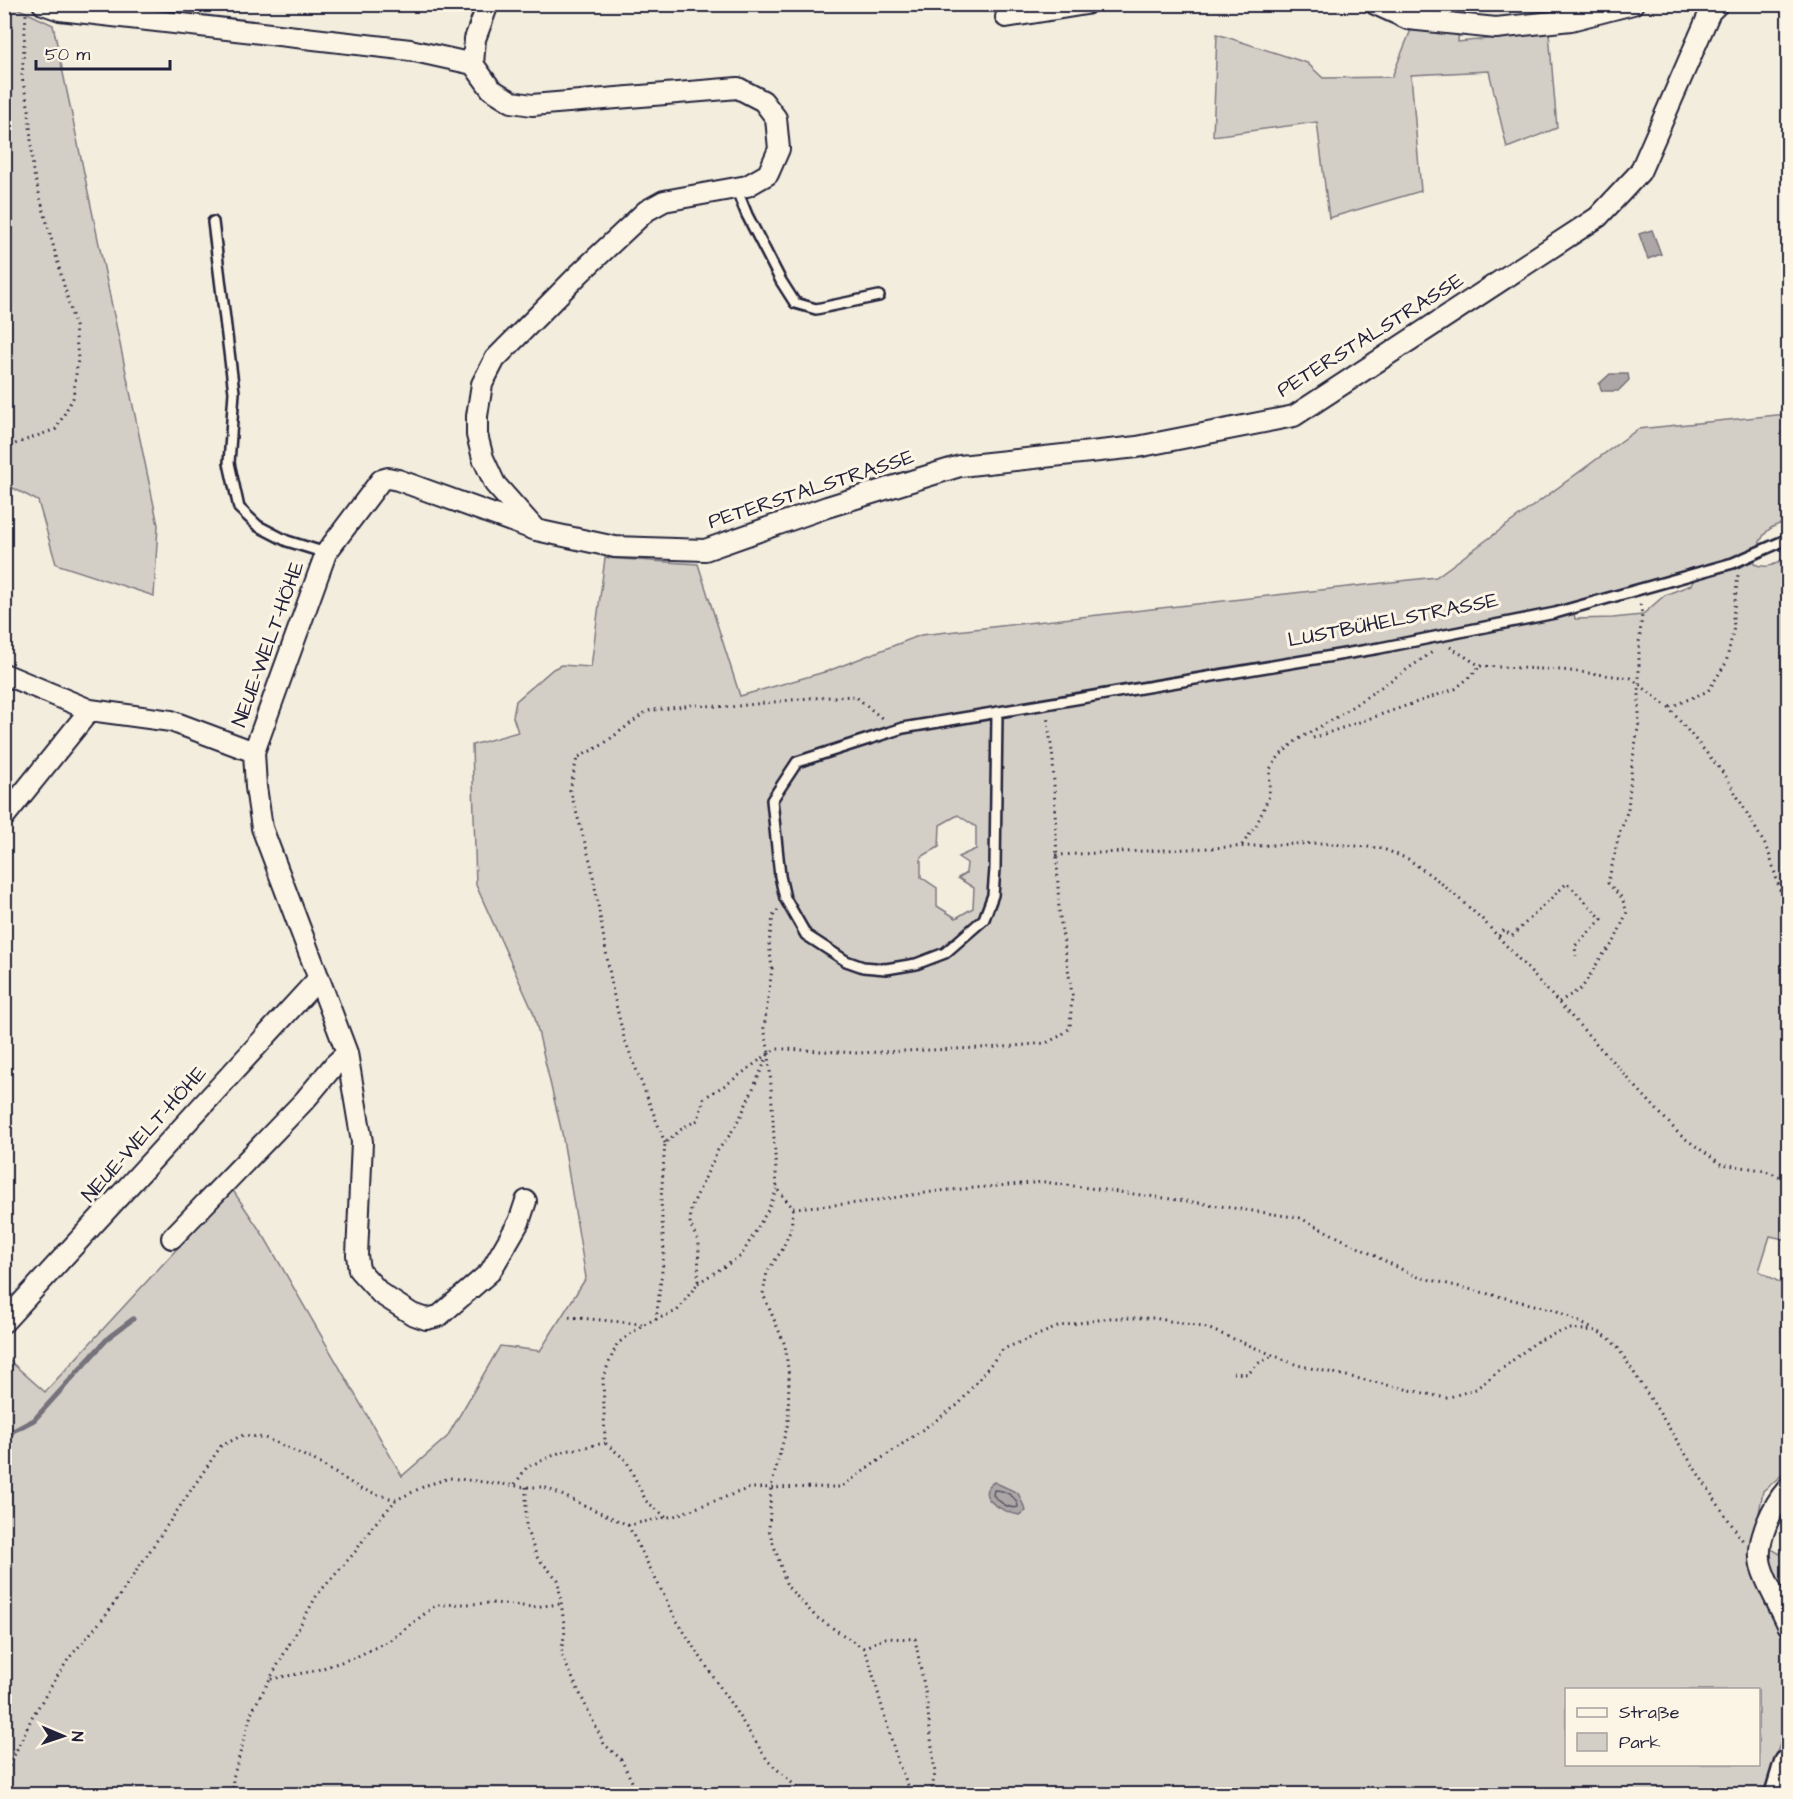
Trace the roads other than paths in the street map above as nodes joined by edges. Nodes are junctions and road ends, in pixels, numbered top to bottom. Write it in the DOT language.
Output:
graph roads {
  1 [pos="43,4"];
  2 [pos="488,4"];
  3 [pos="1086,4"];
  4 [pos="1375,4"];
  5 [pos="1633,4"];
  6 [pos="1718,4"];
  7 [pos="1006,17"];
  8 [pos="474,64"];
  9 [pos="736,188"];
  10 [pos="213,222"];
  11 [pos="879,296"];
  12 [pos="536,530"];
  13 [pos="1788,539"];
  14 [pos="326,553"];
  15 [pos="4,674"];
  16 [pos="90,710"];
  17 [pos="997,713"];
  18 [pos="254,752"];
  19 [pos="4,817"];
  20 [pos="319,978"];
  21 [pos="347,1053"];
  22 [pos="526,1201"];
  23 [pos="172,1238"];
  24 [pos="4,1322"];
  25 [pos="1788,1488"];
  26 [pos="1788,1625"];
  27 [pos="1788,1764"];
  28 [pos="1779,1794"];
  1 -- 8 [label="street"];
  2 -- 8 [label="street"];
  3 -- 7 [label="street"];
  4 -- 5 [label="street"];
  6 -- 12 [label="street, PETERSTALSTRASSE"];
  8 -- 9 [label="street"];
  9 -- 11 [label="lane"];
  9 -- 12 [label="street"];
  10 -- 14 [label="lane, NEUE-WELT-HÖHE"];
  12 -- 14 [label="street, NEUE-WELT-HÖHE"];
  13 -- 17 [label="lane, LUSTBÜHELSTRASSE"];
  14 -- 18 [label="street, NEUE-WELT-HÖHE"];
  15 -- 16 [label="street, NEUE-WELT-HÖHE"];
  16 -- 18 [label="street, NEUE-WELT-HÖHE"];
  16 -- 19 [label="street"];
  17 -- 17 [label="lane, LUSTBÜHELSTRASSE"];
  18 -- 20 [label="street, NEUE-WELT-HÖHE"];
  20 -- 21 [label="street, NEUE-WELT-HÖHE"];
  20 -- 24 [label="street, NEUE-WELT-HÖHE"];
  21 -- 22 [label="street, NEUE-WELT-HÖHE"];
  21 -- 23 [label="street"];
  25 -- 26 [label="street"];
  27 -- 28 [label="main road"];
}
